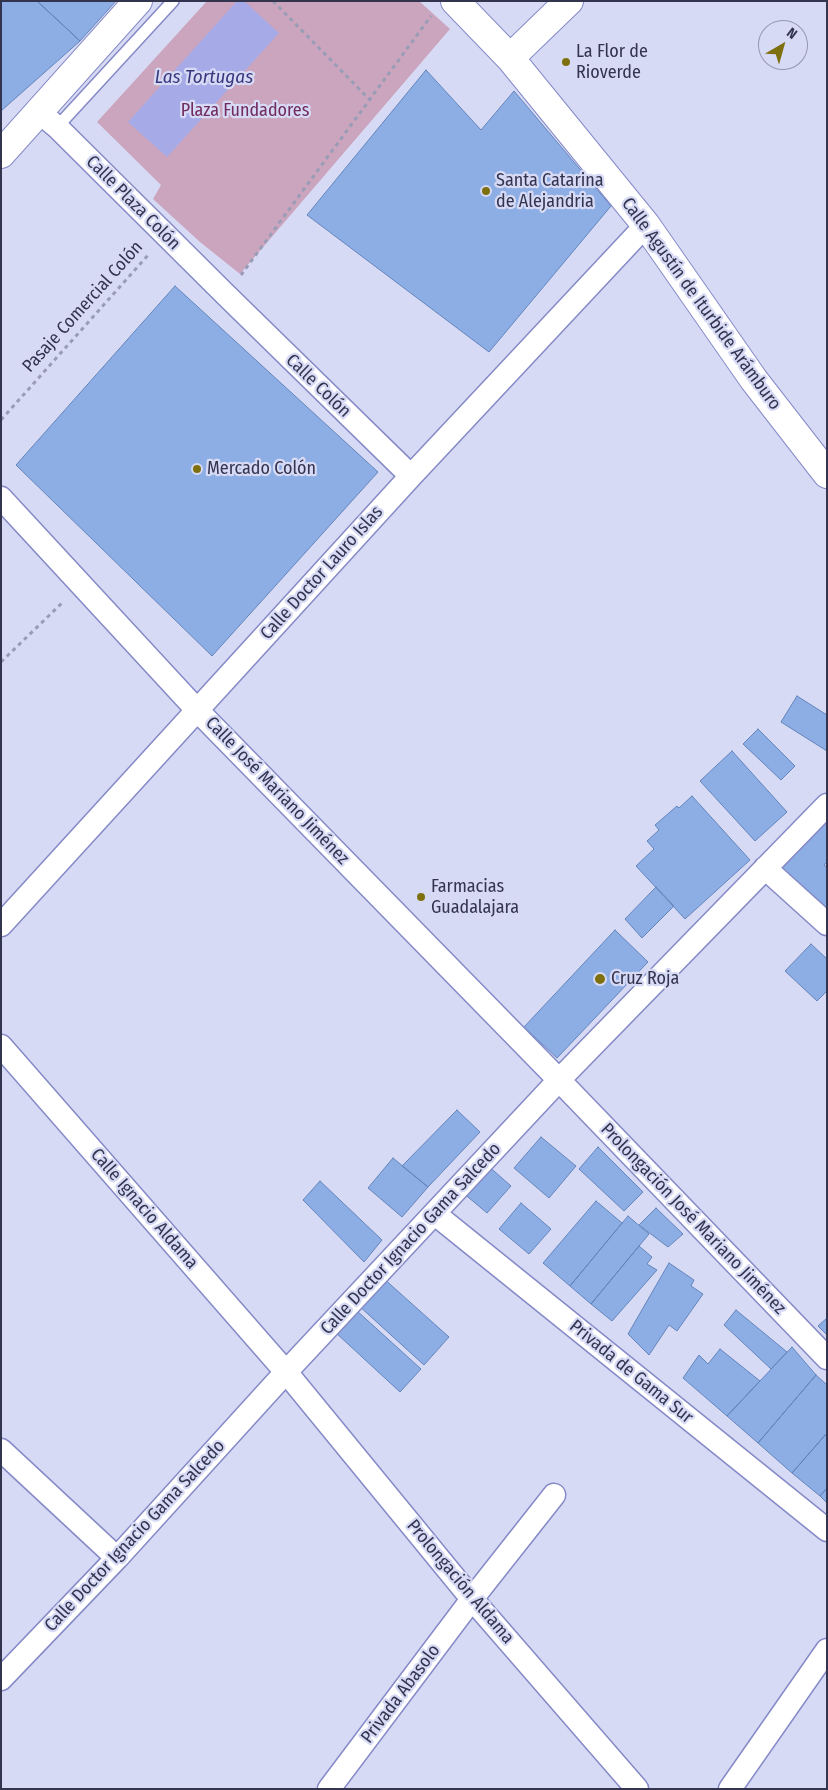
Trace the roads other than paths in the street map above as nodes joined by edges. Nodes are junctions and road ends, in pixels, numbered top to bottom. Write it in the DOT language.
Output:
graph roads {
  1 [pos="138,1"];
  2 [pos="173,1"];
  3 [pos="569,1"];
  4 [pos="446,5"];
  5 [pos="510,58"];
  6 [pos="48,119"];
  7 [pos="1,154"];
  8 [pos="646,225"];
  9 [pos="226,295"];
  10 [pos="827,474"];
  11 [pos="411,476"];
  12 [pos="1,498"];
  13 [pos="198,710"];
  14 [pos="827,805"];
  15 [pos="765,868"];
  16 [pos="827,924"];
  17 [pos="1,925"];
  18 [pos="1,1046"];
  19 [pos="559,1080"];
  20 [pos="435,1214"];
  21 [pos="827,1358"];
  22 [pos="286,1372"];
  23 [pos="1,1450"];
  24 [pos="554,1495"];
  25 [pos="827,1530"];
  26 [pos="117,1558"];
  27 [pos="472,1599"];
  28 [pos="827,1650"];
  29 [pos="1,1679"];
  30 [pos="329,1789"];
  31 [pos="637,1789"];
  32 [pos="730,1789"];
  1 -- 6 [label="street"];
  2 -- 6 [label="lane"];
  3 -- 5 [label="street"];
  4 -- 5 [label="street, Calle Agustín de Iturbide Arámburo"];
  5 -- 8 [label="street, Calle Agustín de Iturbide Arámburo"];
  6 -- 7 [label="street"];
  6 -- 9 [label="street, Calle Plaza Colón"];
  8 -- 10 [label="street, Calle Agustín de Iturbide Arámburo"];
  8 -- 11 [label="street, Calle Doctor Lauro Islas"];
  9 -- 11 [label="street, Calle Colón"];
  11 -- 13 [label="street, Calle Doctor Lauro Islas"];
  12 -- 13 [label="street, Calle José Mariano Jiménez"];
  13 -- 17 [label="street, Calle Doctor Lauro Islas"];
  13 -- 19 [label="street, Calle José Mariano Jiménez"];
  14 -- 15 [label="street, Calle Doctor Ignacio Gama Salcedo"];
  15 -- 16 [label="street"];
  15 -- 19 [label="street, Calle Doctor Ignacio Gama Salcedo"];
  18 -- 22 [label="street, Calle Ignacio Aldama"];
  19 -- 20 [label="street, Calle Doctor Ignacio Gama Salcedo"];
  19 -- 21 [label="street, Prolongación José Mariano Jiménez"];
  20 -- 22 [label="street, Calle Doctor Ignacio Gama Salcedo"];
  20 -- 25 [label="street, Privada de Gama Sur"];
  22 -- 26 [label="street, Calle Doctor Ignacio Gama Salcedo"];
  22 -- 27 [label="street, Prolongación Aldama"];
  23 -- 26 [label="street"];
  24 -- 27 [label="street, Privada Abasolo"];
  26 -- 29 [label="street, Calle Doctor Ignacio Gama Salcedo"];
  27 -- 30 [label="street, Privada Abasolo"];
  27 -- 31 [label="street, Prolongación Aldama"];
  28 -- 32 [label="street"];
}
